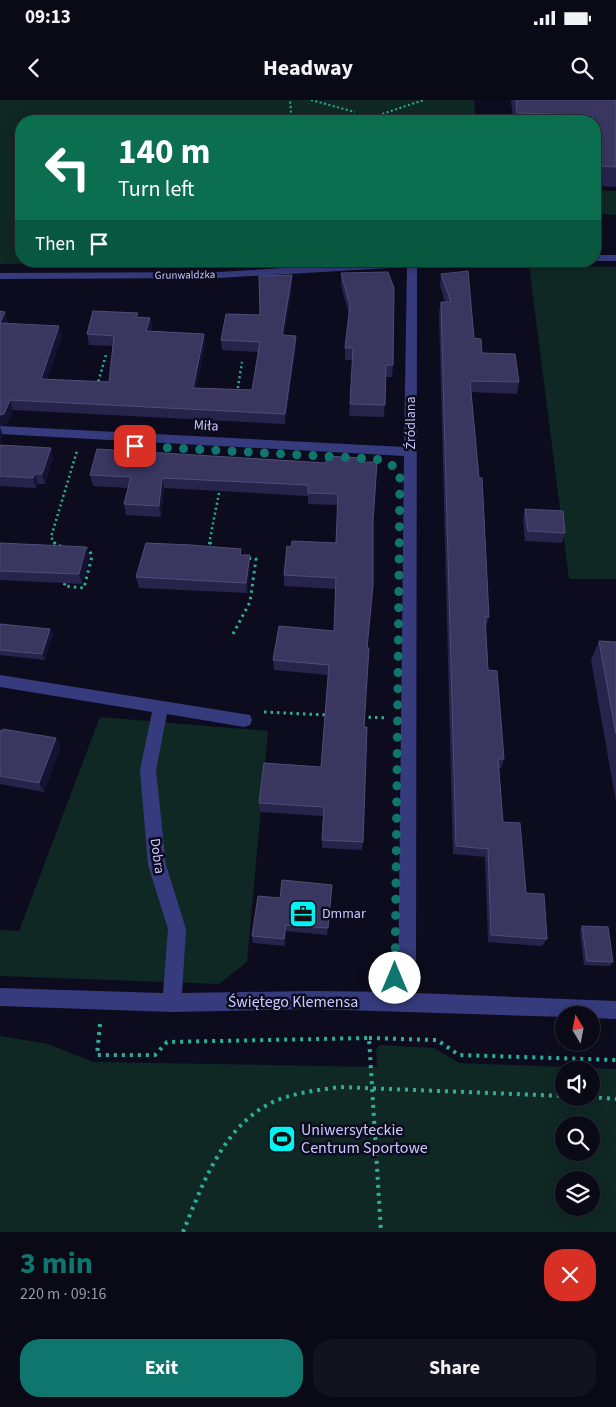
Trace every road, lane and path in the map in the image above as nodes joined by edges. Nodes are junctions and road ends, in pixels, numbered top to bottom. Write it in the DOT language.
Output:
graph roads {
  1 [pos="290,100"];
  2 [pos="311,100"];
  3 [pos="424,100"];
  4 [pos="356,112"];
  5 [pos="291,115"];
  6 [pos="379,115"];
  7 [pos="601,258"];
  8 [pos="616,258"];
  9 [pos="359,267"];
  10 [pos="412,267"];
  11 [pos="0,276"];
  12 [pos="106,356"];
  13 [pos="242,362"];
  14 [pos="94,393"];
  15 [pos="236,399"];
  16 [pos="0,430"];
  17 [pos="79,444"];
  18 [pos="411,452"];
  19 [pos="222,480"];
  20 [pos="70,547"];
  21 [pos="80,548"];
  22 [pos="215,556"];
  23 [pos="240,557"];
  24 [pos="65,584"];
  25 [pos="233,634"];
  26 [pos="0,681"];
  27 [pos="161,708"];
  28 [pos="260,712"];
  29 [pos="338,716"];
  30 [pos="358,716"];
  31 [pos="407,719"];
  32 [pos="244,720"];
  33 [pos="0,997"];
  34 [pos="102,1001"];
  35 [pos="406,1002"];
  36 [pos="172,1003"];
  37 [pos="616,1010"];
  38 [pos="369,1038"];
  39 [pos="616,1060"];
  40 [pos="372,1088"];
  41 [pos="555,1096"];
  42 [pos="600,1098"];
  43 [pos="616,1098"];
  44 [pos="182,1232"];
  45 [pos="381,1232"];
  1 -- 5 [label="path"];
  2 -- 4 [label="path"];
  3 -- 6 [label="path"];
  7 -- 8 [label="street"];
  9 -- 11 [label="street, Grunwaldzka"];
  10 -- 18 [label="street, Źródlana"];
  12 -- 14 [label="path"];
  13 -- 15 [label="path"];
  16 -- 18 [label="street, Miła"];
  17 -- 20 [label="path"];
  18 -- 31 [label="street, Źródlana"];
  19 -- 22 [label="path"];
  21 -- 24 [label="path"];
  23 -- 25 [label="path"];
  26 -- 27 [label="street"];
  27 -- 32 [label="street"];
  27 -- 36 [label="street, Dobra"];
  28 -- 29 [label="path"];
  30 -- 31 [label="path"];
  31 -- 35 [label="street, Źródlana"];
  33 -- 34 [label="street, Świętego Klemensa"];
  34 -- 36 [label="street, Świętego Klemensa"];
  34 -- 38 [label="path"];
  35 -- 36 [label="street, Świętego Klemensa"];
  35 -- 37 [label="street, Świętego Klemensa"];
  38 -- 39 [label="path"];
  38 -- 40 [label="path"];
  40 -- 41 [label="path"];
  40 -- 44 [label="path"];
  40 -- 45 [label="path"];
  42 -- 43 [label="path"];
}
